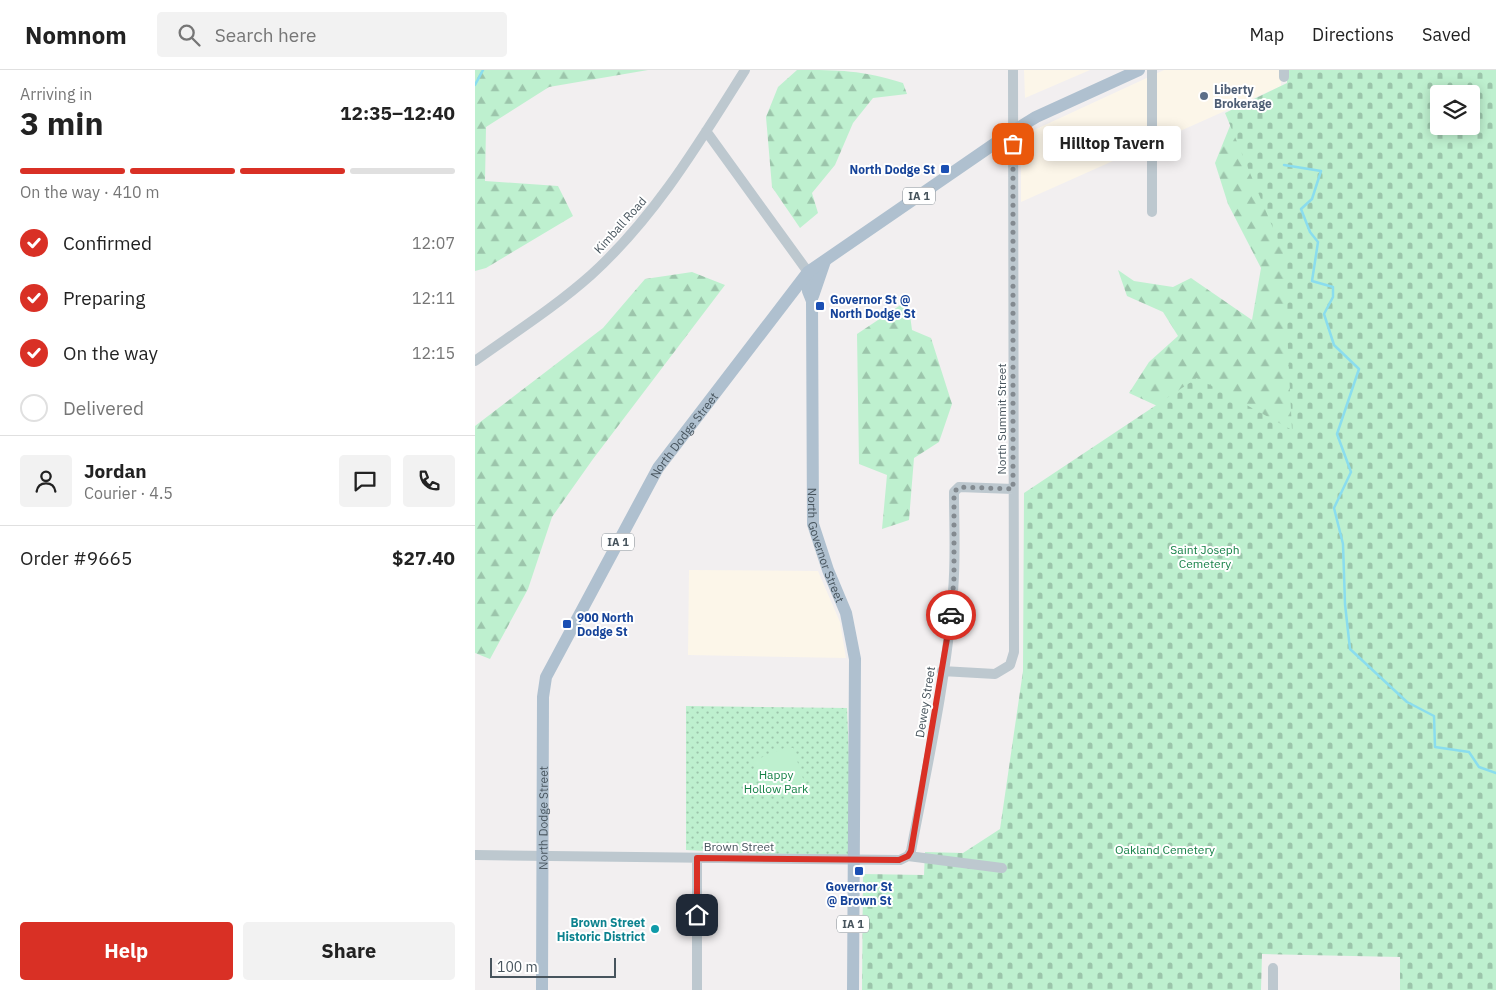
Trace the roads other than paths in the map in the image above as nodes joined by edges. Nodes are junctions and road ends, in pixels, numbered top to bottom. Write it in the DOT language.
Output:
graph roads {
  1 [pos="745,70"];
  2 [pos="1013,70"];
  3 [pos="1139,70"];
  4 [pos="1152,70"];
  5 [pos="1013,131"];
  6 [pos="706,132"];
  7 [pos="1153,212"];
  8 [pos="825,261"];
  9 [pos="808,272"];
  10 [pos="787,300"];
  11 [pos="812,301"];
  12 [pos="475,361"];
  13 [pos="1013,489"];
  14 [pos="942,671"];
  15 [pos="475,855"];
  16 [pos="544,856"];
  17 [pos="908,856"];
  18 [pos="697,858"];
  19 [pos="853,859"];
  20 [pos="1002,868"];
  21 [pos="1273,968"];
  22 [pos="542,990"];
  23 [pos="697,990"];
  24 [pos="853,990"];
  25 [pos="1273,990"];
  1 -- 6 [label="street, Kimball Road"];
  2 -- 5 [label="street, North Summit Street"];
  3 -- 5 [label="main road, North Dodge Street / IA 1"];
  4 -- 7 [label="street"];
  5 -- 8 [label="main road, North Dodge Street / IA 1"];
  5 -- 13 [label="street, North Summit Street"];
  6 -- 9 [label="street"];
  6 -- 12 [label="street, Kimball Road"];
  8 -- 9 [label="main road, North Dodge Street / IA 1"];
  8 -- 11 [label="main road"];
  9 -- 10 [label="main road, North Dodge Street / IA 1"];
  9 -- 11 [label="main road, North Governor Street / IA 1"];
  10 -- 11 [label="main road"];
  10 -- 16 [label="main road, North Dodge Street / IA 1"];
  11 -- 19 [label="main road, North Governor Street / IA 1"];
  13 -- 14 [label="street, Dewey Street"];
  13 -- 14 [label="street, North Summit Street"];
  14 -- 17 [label="street, Dewey Street"];
  15 -- 16 [label="street, Brown Street"];
  16 -- 18 [label="street, Brown Street"];
  16 -- 22 [label="main road, North Dodge Street / IA 1"];
  17 -- 19 [label="street, Brown Street"];
  17 -- 20 [label="street, Brown Street"];
  18 -- 19 [label="street, Brown Street"];
  18 -- 23 [label="street"];
  19 -- 24 [label="main road, North Governor Street / IA 1"];
  21 -- 25 [label="street"];
}
